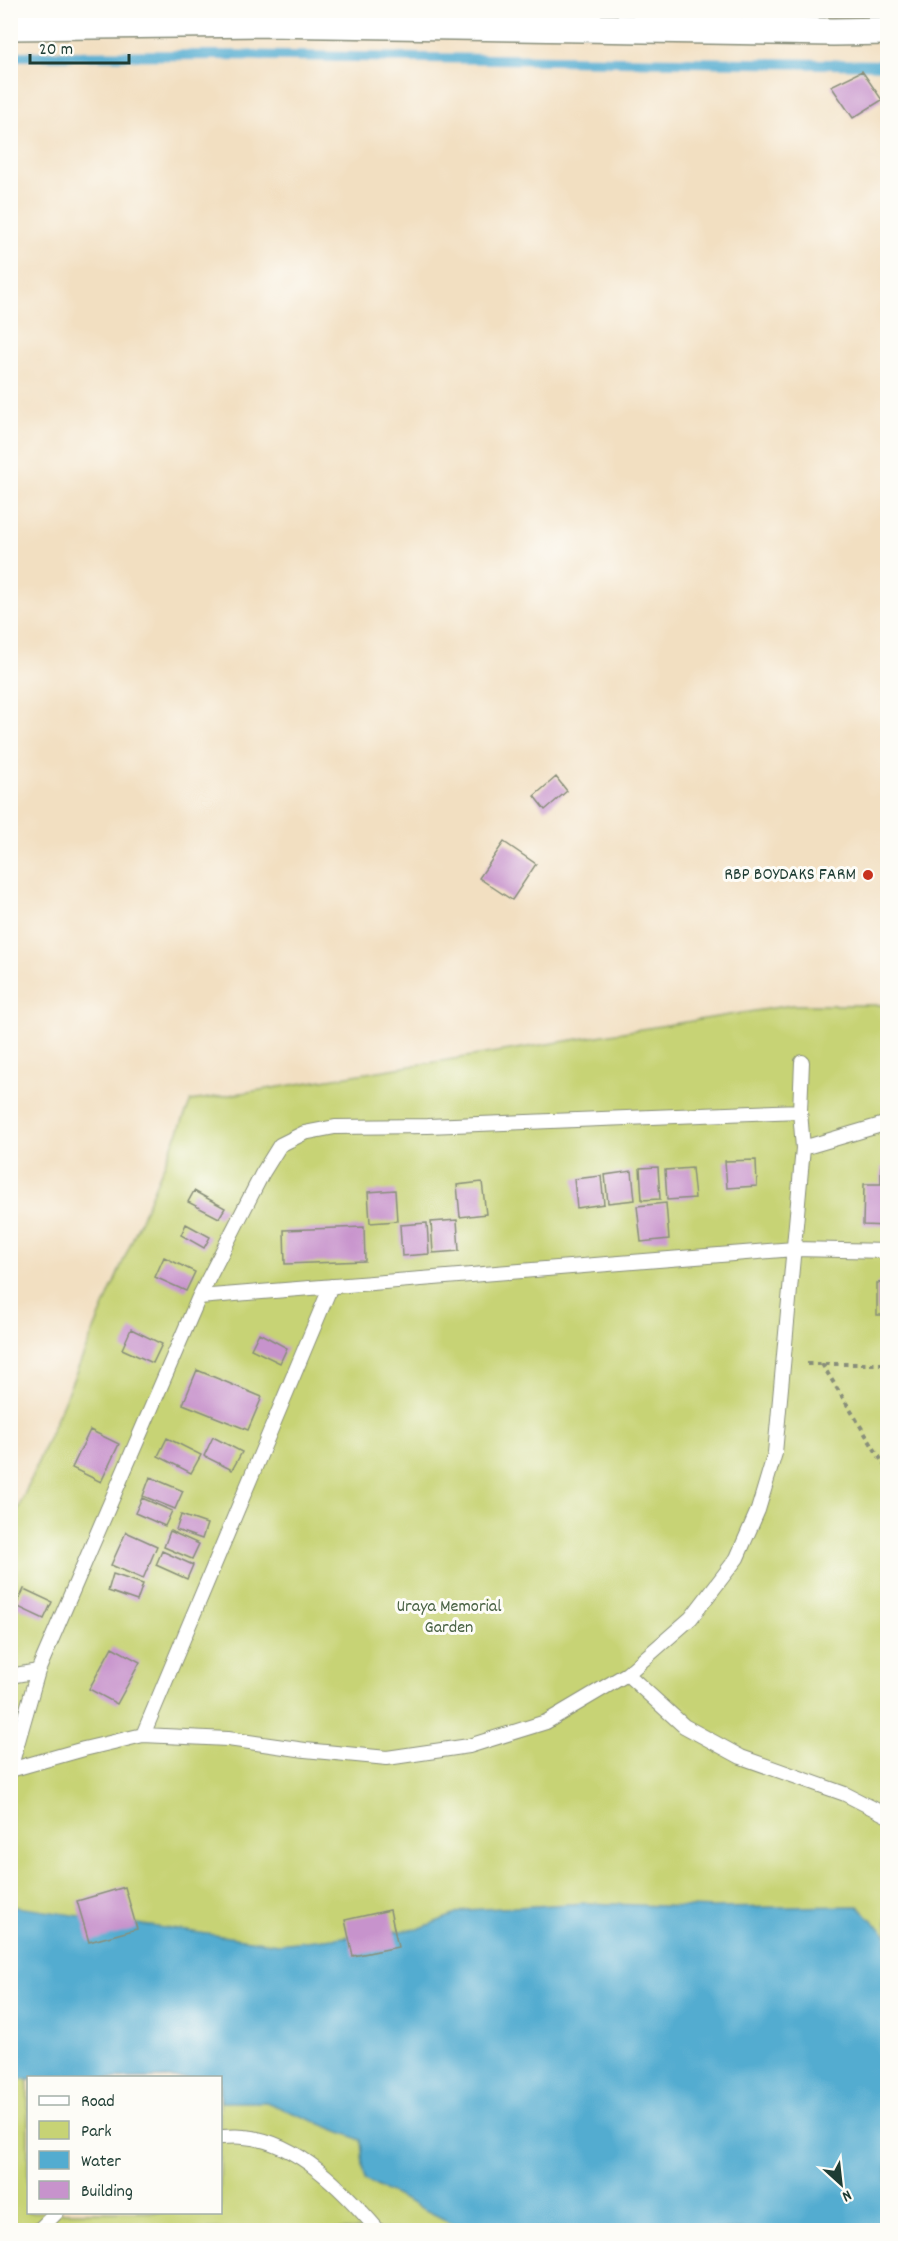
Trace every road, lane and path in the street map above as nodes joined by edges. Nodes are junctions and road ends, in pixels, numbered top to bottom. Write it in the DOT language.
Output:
graph roads {
  1 [pos="10,26"];
  2 [pos="888,30"];
  3 [pos="802,1062"];
  4 [pos="800,1111"];
  5 [pos="888,1123"];
  6 [pos="803,1148"];
  7 [pos="794,1249"];
  8 [pos="888,1251"];
  9 [pos="331,1286"];
  10 [pos="199,1297"];
  11 [pos="784,1364"];
  12 [pos="822,1364"];
  13 [pos="888,1364"];
  14 [pos="888,1471"];
  15 [pos="38,1671"];
  16 [pos="627,1674"];
  17 [pos="10,1676"];
  18 [pos="143,1735"];
  19 [pos="10,1769"];
  20 [pos="888,1816"];
  21 [pos="222,2137"];
  22 [pos="55,2214"];
  23 [pos="39,2230"];
  24 [pos="378,2230"];
  1 -- 2 [label="street"];
  3 -- 4 [label="lane"];
  4 -- 6 [label="lane"];
  4 -- 10 [label="lane"];
  5 -- 6 [label="lane"];
  6 -- 7 [label="lane"];
  7 -- 8 [label="lane"];
  7 -- 9 [label="lane"];
  7 -- 11 [label="lane"];
  9 -- 10 [label="lane"];
  9 -- 18 [label="lane"];
  10 -- 15 [label="lane"];
  11 -- 12 [label="path"];
  11 -- 16 [label="lane"];
  12 -- 13 [label="path"];
  12 -- 14 [label="path"];
  15 -- 17 [label="lane"];
  15 -- 19 [label="lane"];
  16 -- 18 [label="lane"];
  16 -- 20 [label="lane"];
  18 -- 19 [label="lane"];
  21 -- 24 [label="lane"];
  22 -- 23 [label="lane"];
}
